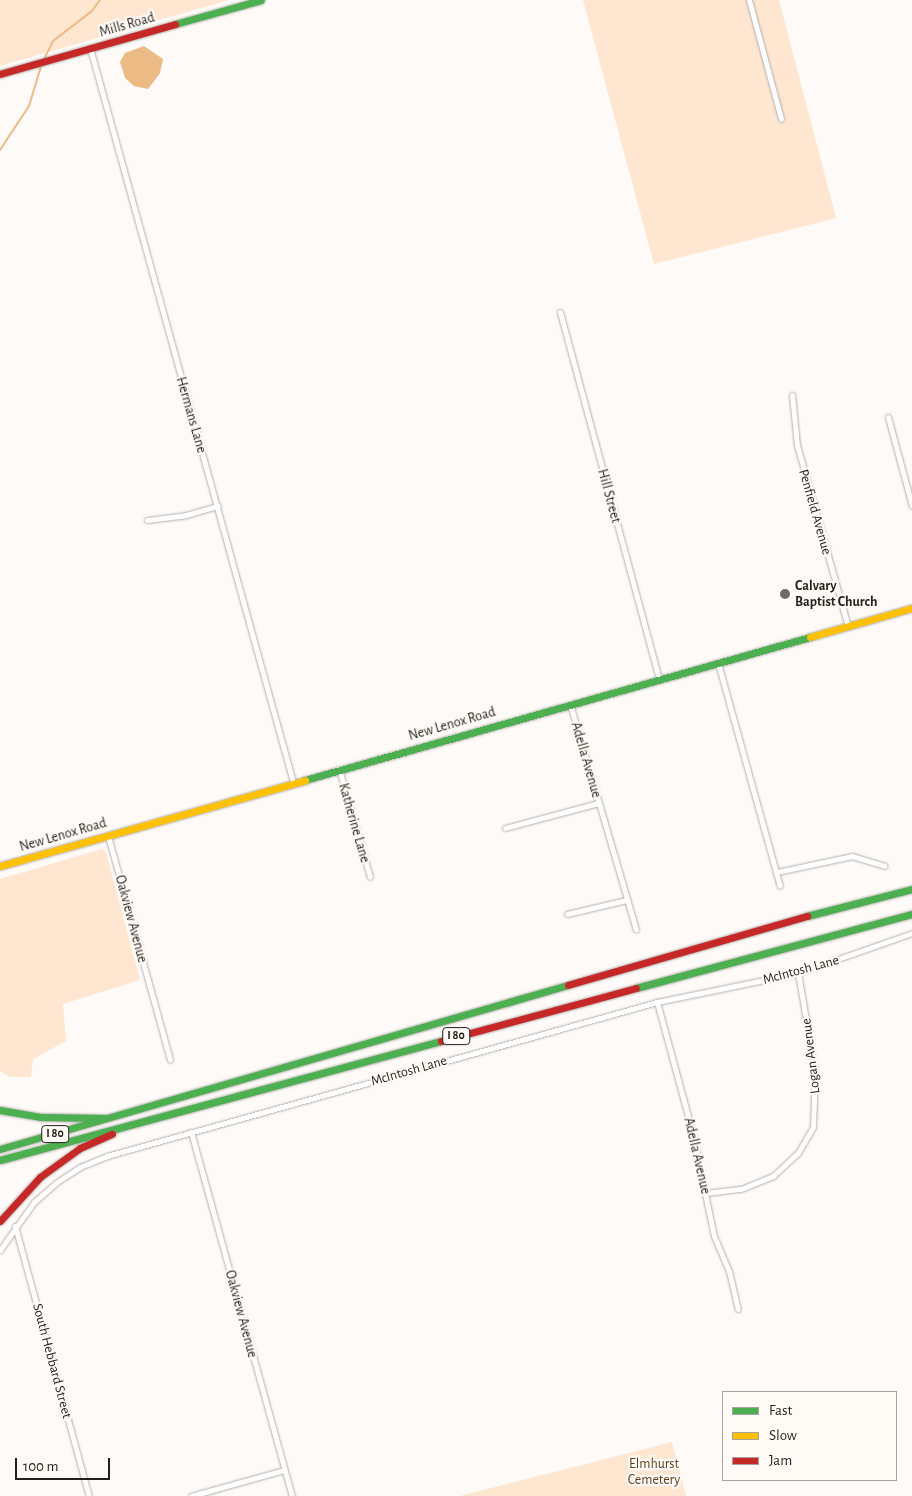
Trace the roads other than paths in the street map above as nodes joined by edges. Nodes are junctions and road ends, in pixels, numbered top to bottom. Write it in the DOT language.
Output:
graph roads {
  1 [pos="261,0"];
  2 [pos="749,0"];
  3 [pos="90,48"];
  4 [pos="0,74"];
  5 [pos="781,119"];
  6 [pos="560,312"];
  7 [pos="792,395"];
  8 [pos="888,417"];
  9 [pos="218,506"];
  10 [pos="912,506"];
  11 [pos="147,520"];
  12 [pos="912,608"];
  13 [pos="848,627"];
  14 [pos="718,662"];
  15 [pos="659,679"];
  16 [pos="570,704"];
  17 [pos="339,770"];
  18 [pos="293,782"];
  19 [pos="598,803"];
  20 [pos="505,828"];
  21 [pos="108,836"];
  22 [pos="0,866"];
  23 [pos="884,866"];
  24 [pos="777,872"];
  25 [pos="370,876"];
  26 [pos="780,886"];
  27 [pos="912,889"];
  28 [pos="626,900"];
  29 [pos="567,914"];
  30 [pos="912,914"];
  31 [pos="636,930"];
  32 [pos="912,933"];
  33 [pos="798,973"];
  34 [pos="657,1002"];
  35 [pos="170,1060"];
  36 [pos="0,1110"];
  37 [pos="109,1119"];
  38 [pos="143,1121"];
  39 [pos="191,1132"];
  40 [pos="0,1149"];
  41 [pos="0,1160"];
  42 [pos="706,1193"];
  43 [pos="0,1221"];
  44 [pos="15,1226"];
  45 [pos="0,1250"];
  46 [pos="738,1309"];
  47 [pos="284,1470"];
  48 [pos="89,1496"];
  49 [pos="192,1496"];
  50 [pos="292,1496"];
  1 -- 3 [label="main road, Mills Road"];
  2 -- 5 [label="street"];
  3 -- 4 [label="main road, Mills Road"];
  3 -- 9 [label="street, Hermans Lane"];
  6 -- 15 [label="street, Hill Street"];
  7 -- 13 [label="street, Penfield Avenue"];
  8 -- 10 [label="street"];
  9 -- 11 [label="street"];
  9 -- 18 [label="street, Hermans Lane"];
  12 -- 13 [label="main road, New Lenox Road"];
  13 -- 14 [label="main road, New Lenox Road"];
  14 -- 15 [label="main road, New Lenox Road"];
  14 -- 24 [label="street"];
  15 -- 16 [label="main road, New Lenox Road"];
  16 -- 17 [label="main road, New Lenox Road"];
  16 -- 19 [label="street, Adella Avenue"];
  17 -- 18 [label="main road, New Lenox Road"];
  17 -- 25 [label="street, Katherine Lane"];
  18 -- 21 [label="main road, New Lenox Road"];
  19 -- 20 [label="street"];
  19 -- 28 [label="street, Adella Avenue"];
  21 -- 22 [label="main road, New Lenox Road"];
  21 -- 35 [label="street, Oakview Avenue"];
  23 -- 24 [label="street"];
  24 -- 26 [label="street"];
  27 -- 37 [label="main road, I 80"];
  28 -- 29 [label="street"];
  28 -- 31 [label="street, Adella Avenue"];
  30 -- 38 [label="main road, I 80"];
  32 -- 33 [label="street, McIntosh Lane"];
  33 -- 34 [label="street, McIntosh Lane"];
  33 -- 42 [label="street, Logan Avenue"];
  34 -- 39 [label="street, McIntosh Lane"];
  34 -- 42 [label="street, Adella Avenue"];
  36 -- 37 [label="main road"];
  37 -- 40 [label="main road, I 80"];
  38 -- 41 [label="main road, I 80"];
  38 -- 43 [label="main road"];
  39 -- 44 [label="street, McIntosh Lane"];
  39 -- 47 [label="street, Oakview Avenue"];
  42 -- 46 [label="street, Adella Avenue"];
  44 -- 45 [label="street, McIntosh Lane"];
  44 -- 48 [label="street, South Hebbard Street"];
  47 -- 49 [label="street"];
  47 -- 50 [label="street, Oakview Avenue"];
}
